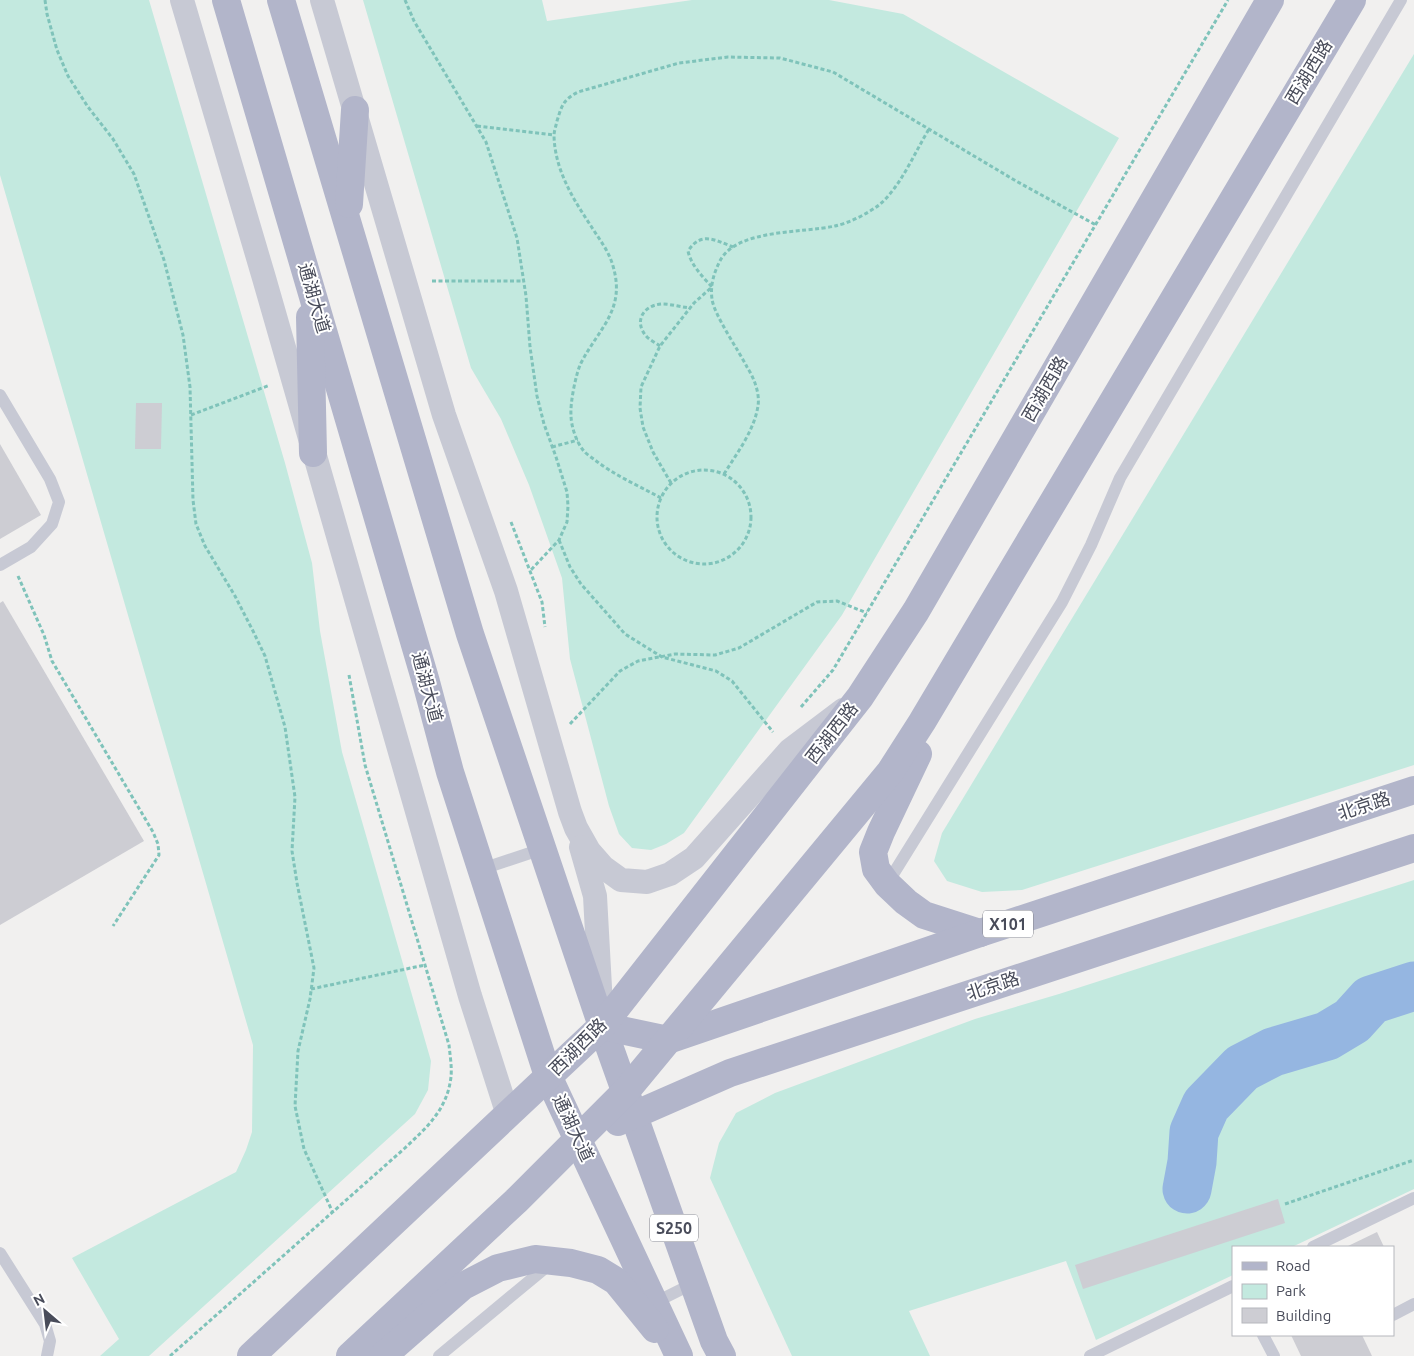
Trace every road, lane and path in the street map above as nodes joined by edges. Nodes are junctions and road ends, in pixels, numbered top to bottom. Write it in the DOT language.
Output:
graph roads {
  1 [pos="45,0"];
  2 [pos="182,0"];
  3 [pos="226,0"];
  4 [pos="281,0"];
  5 [pos="322,0"];
  6 [pos="405,0"];
  7 [pos="1228,0"];
  8 [pos="1270,0"];
  9 [pos="1352,0"];
  10 [pos="1401,0"];
  11 [pos="355,110"];
  12 [pos="476,126"];
  13 [pos="929,129"];
  14 [pos="554,135"];
  15 [pos="348,223"];
  16 [pos="1096,225"];
  17 [pos="734,247"];
  18 [pos="309,281"];
  19 [pos="428,281"];
  20 [pos="523,281"];
  21 [pos="712,286"];
  22 [pos="690,308"];
  23 [pos="660,346"];
  24 [pos="271,385"];
  25 [pos="0,395"];
  26 [pos="191,415"];
  27 [pos="578,440"];
  28 [pos="552,447"];
  29 [pos="313,453"];
  30 [pos="724,474"];
  31 [pos="671,483"];
  32 [pos="660,498"];
  33 [pos="509,516"];
  34 [pos="558,540"];
  35 [pos="5,562"];
  36 [pos="530,571"];
  37 [pos="867,613"];
  38 [pos="545,632"];
  39 [pos="662,656"];
  40 [pos="348,668"];
  41 [pos="860,697"];
  42 [pos="937,697"];
  43 [pos="798,711"];
  44 [pos="569,725"];
  45 [pos="777,737"];
  46 [pos="1414,790"];
  47 [pos="576,828"];
  48 [pos="1414,848"];
  49 [pos="542,849"];
  50 [pos="482,869"];
  51 [pos="887,884"];
  52 [pos="113,926"];
  53 [pos="980,933"];
  54 [pos="425,965"];
  55 [pos="311,989"];
  56 [pos="602,1026"];
  57 [pos="668,1040"];
  58 [pos="548,1076"];
  59 [pos="630,1103"];
  60 [pos="508,1115"];
  61 [pos="578,1140"];
  62 [pos="1414,1160"];
  63 [pos="1414,1198"];
  64 [pos="1285,1204"];
  65 [pos="333,1213"];
  66 [pos="1315,1246"];
  67 [pos="0,1253"];
  68 [pos="554,1261"];
  69 [pos="694,1283"];
  70 [pos="1232,1286"];
  71 [pos="654,1303"];
  72 [pos="1414,1304"];
  73 [pos="1394,1314"];
  74 [pos="1264,1336"];
  75 [pos="47,1356"];
  76 [pos="170,1356"];
  77 [pos="251,1356"];
  78 [pos="350,1356"];
  79 [pos="383,1356"];
  80 [pos="439,1356"];
  81 [pos="677,1356"];
  82 [pos="722,1356"];
  83 [pos="1090,1356"];
  84 [pos="1274,1356"];
  1 -- 26 [label="path"];
  2 -- 29 [label="street"];
  3 -- 18 [label="main road, 通湖大道"];
  4 -- 15 [label="main road"];
  5 -- 11 [label="street"];
  6 -- 12 [label="path"];
  7 -- 16 [label="path"];
  8 -- 41 [label="main road, 西湖西路"];
  9 -- 42 [label="main road, 西湖西路"];
  10 -- 51 [label="lane"];
  11 -- 15 [label="main road"];
  11 -- 47 [label="street"];
  12 -- 14 [label="path"];
  12 -- 20 [label="path"];
  13 -- 14 [label="path"];
  13 -- 16 [label="path"];
  13 -- 17 [label="path"];
  14 -- 27 [label="path"];
  15 -- 49 [label="main road"];
  16 -- 37 [label="path"];
  17 -- 21 [label="path"];
  17 -- 21 [label="path"];
  18 -- 29 [label="main road"];
  18 -- 50 [label="main road, 通湖大道"];
  19 -- 20 [label="path"];
  20 -- 28 [label="path"];
  21 -- 22 [label="path"];
  21 -- 30 [label="path"];
  22 -- 23 [label="path"];
  22 -- 23 [label="path"];
  23 -- 31 [label="path"];
  24 -- 26 [label="path"];
  25 -- 35 [label="lane"];
  26 -- 55 [label="path"];
  27 -- 28 [label="path"];
  27 -- 32 [label="path"];
  28 -- 34 [label="path"];
  29 -- 60 [label="street"];
  30 -- 31 [label="path"];
  30 -- 32 [label="path"];
  31 -- 32 [label="path"];
  33 -- 36 [label="path"];
  34 -- 36 [label="path"];
  34 -- 39 [label="path"];
  35 -- 52 [label="path"];
  36 -- 38 [label="path"];
  37 -- 39 [label="path"];
  37 -- 43 [label="path"];
  39 -- 44 [label="path"];
  39 -- 45 [label="path"];
  40 -- 54 [label="path"];
  41 -- 47 [label="street"];
  41 -- 56 [label="main road, 西湖西路"];
  42 -- 51 [label="main road"];
  42 -- 57 [label="main road, 西湖西路"];
  46 -- 53 [label="main road, 北京路 / X101"];
  47 -- 56 [label="street"];
  48 -- 59 [label="main road, 北京路"];
  49 -- 50 [label="lane"];
  49 -- 56 [label="main road"];
  50 -- 58 [label="main road, 通湖大道"];
  51 -- 53 [label="main road"];
  53 -- 57 [label="main road, 北京路 / X101"];
  54 -- 55 [label="path"];
  54 -- 65 [label="path"];
  55 -- 65 [label="path"];
  56 -- 57 [label="main road"];
  56 -- 58 [label="main road, 西湖西路"];
  56 -- 59 [label="main road, S250"];
  57 -- 59 [label="main road, 西湖西路"];
  58 -- 60 [label="main road, 西湖西路"];
  58 -- 61 [label="main road, 通湖大道"];
  59 -- 61 [label="main road, 西湖西路"];
  59 -- 69 [label="main road, S250"];
  60 -- 77 [label="main road, 西湖西路"];
  61 -- 71 [label="main road, 通湖大道 / S250"];
  61 -- 78 [label="main road, 西湖西路"];
  62 -- 64 [label="path"];
  63 -- 66 [label="lane"];
  65 -- 76 [label="path"];
  67 -- 75 [label="lane"];
  68 -- 79 [label="main road"];
  68 -- 80 [label="lane"];
  68 -- 81 [label="main road"];
  69 -- 71 [label="lane"];
  69 -- 82 [label="main road, S250"];
  70 -- 83 [label="lane"];
  71 -- 81 [label="main road, 通湖大道 / S250"];
  72 -- 73 [label="lane"];
  74 -- 84 [label="lane"];
}
